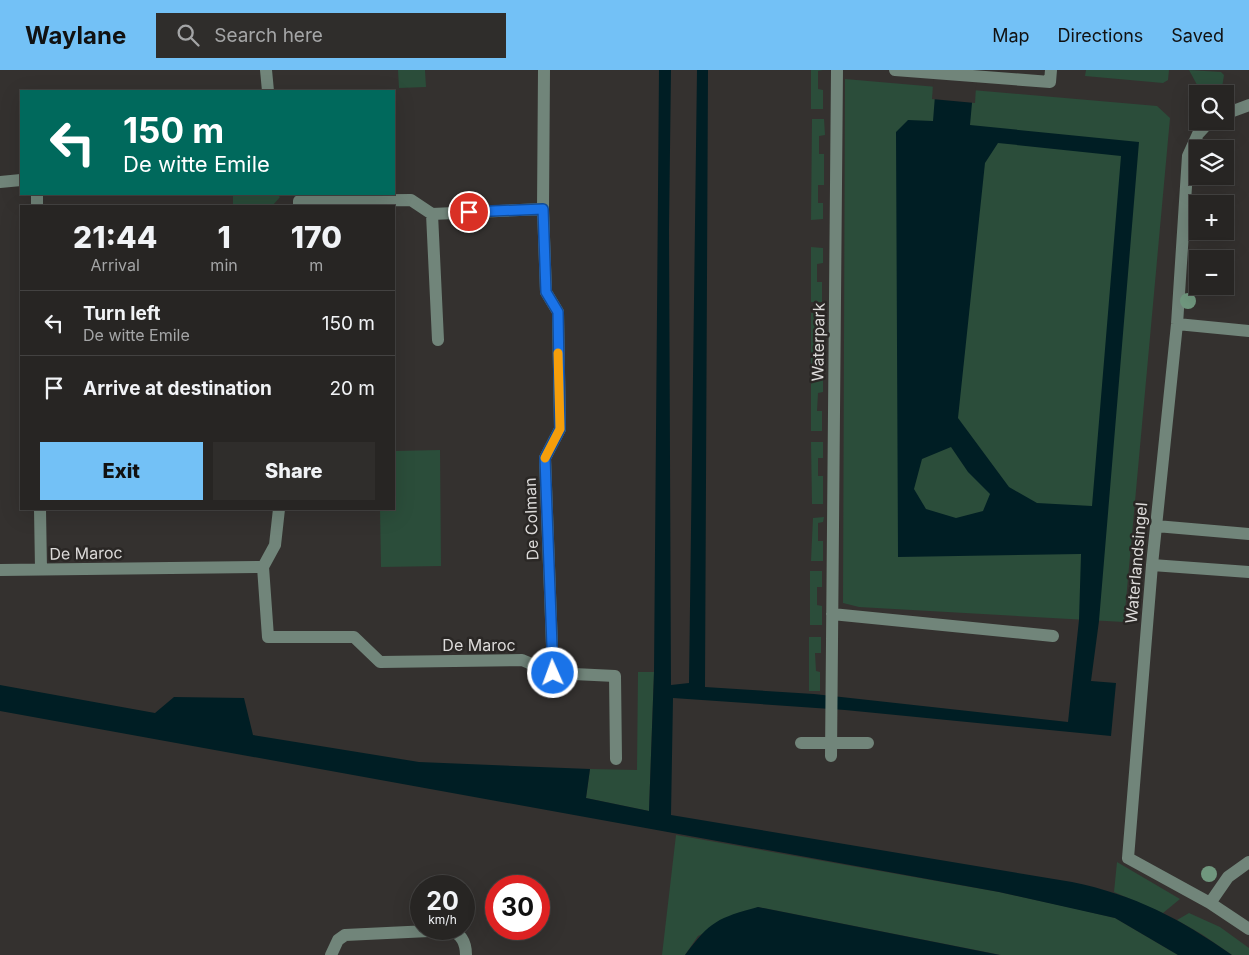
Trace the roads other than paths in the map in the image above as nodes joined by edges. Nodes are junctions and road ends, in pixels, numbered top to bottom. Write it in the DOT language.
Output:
graph roads {
  1 [pos="266,70"];
  2 [pos="544,70"];
  3 [pos="837,70"];
  4 [pos="895,70"];
  5 [pos="1051,70"];
  6 [pos="268,90"];
  7 [pos="1249,105"];
  8 [pos="1234,111"];
  9 [pos="1202,130"];
  10 [pos="20,180"];
  11 [pos="0,182"];
  12 [pos="297,200"];
  13 [pos="543,209"];
  14 [pos="432,214"];
  15 [pos="1177,324"];
  16 [pos="1249,331"];
  17 [pos="438,340"];
  18 [pos="40,510"];
  19 [pos="279,510"];
  20 [pos="1156,526"];
  21 [pos="1249,534"];
  22 [pos="1152,565"];
  23 [pos="263,567"];
  24 [pos="41,569"];
  25 [pos="0,570"];
  26 [pos="1249,572"];
  27 [pos="832,614"];
  28 [pos="1053,636"];
  29 [pos="553,673"];
  30 [pos="801,743"];
  31 [pos="832,743"];
  32 [pos="868,743"];
  33 [pos="831,756"];
  34 [pos="616,759"];
  35 [pos="1249,862"];
  36 [pos="1210,902"];
  37 [pos="1249,929"];
  38 [pos="331,955"];
  39 [pos="466,955"];
  1 -- 6 [label="street"];
  2 -- 13 [label="street, De Colman"];
  3 -- 27 [label="street, Waterpark"];
  4 -- 5 [label="street"];
  7 -- 8 [label="street"];
  9 -- 15 [label="street, Waterlandsingel"];
  10 -- 11 [label="street"];
  12 -- 14 [label="street"];
  13 -- 14 [label="street"];
  13 -- 29 [label="street, De Colman"];
  14 -- 17 [label="street"];
  15 -- 16 [label="street"];
  15 -- 20 [label="street, Waterlandsingel"];
  18 -- 24 [label="street"];
  19 -- 23 [label="street"];
  20 -- 21 [label="street"];
  20 -- 22 [label="street, Waterlandsingel"];
  22 -- 26 [label="street"];
  22 -- 36 [label="street, Waterlandsingel"];
  23 -- 24 [label="street, De Maroc"];
  23 -- 29 [label="street, De Maroc"];
  24 -- 25 [label="street, De Maroc"];
  27 -- 28 [label="street"];
  27 -- 31 [label="street, Waterpark"];
  29 -- 34 [label="street, De Maroc"];
  30 -- 31 [label="street"];
  31 -- 32 [label="street"];
  31 -- 33 [label="street, Waterpark"];
  35 -- 36 [label="street"];
  36 -- 37 [label="street, Waterlandsingel"];
  38 -- 39 [label="street"];
}
